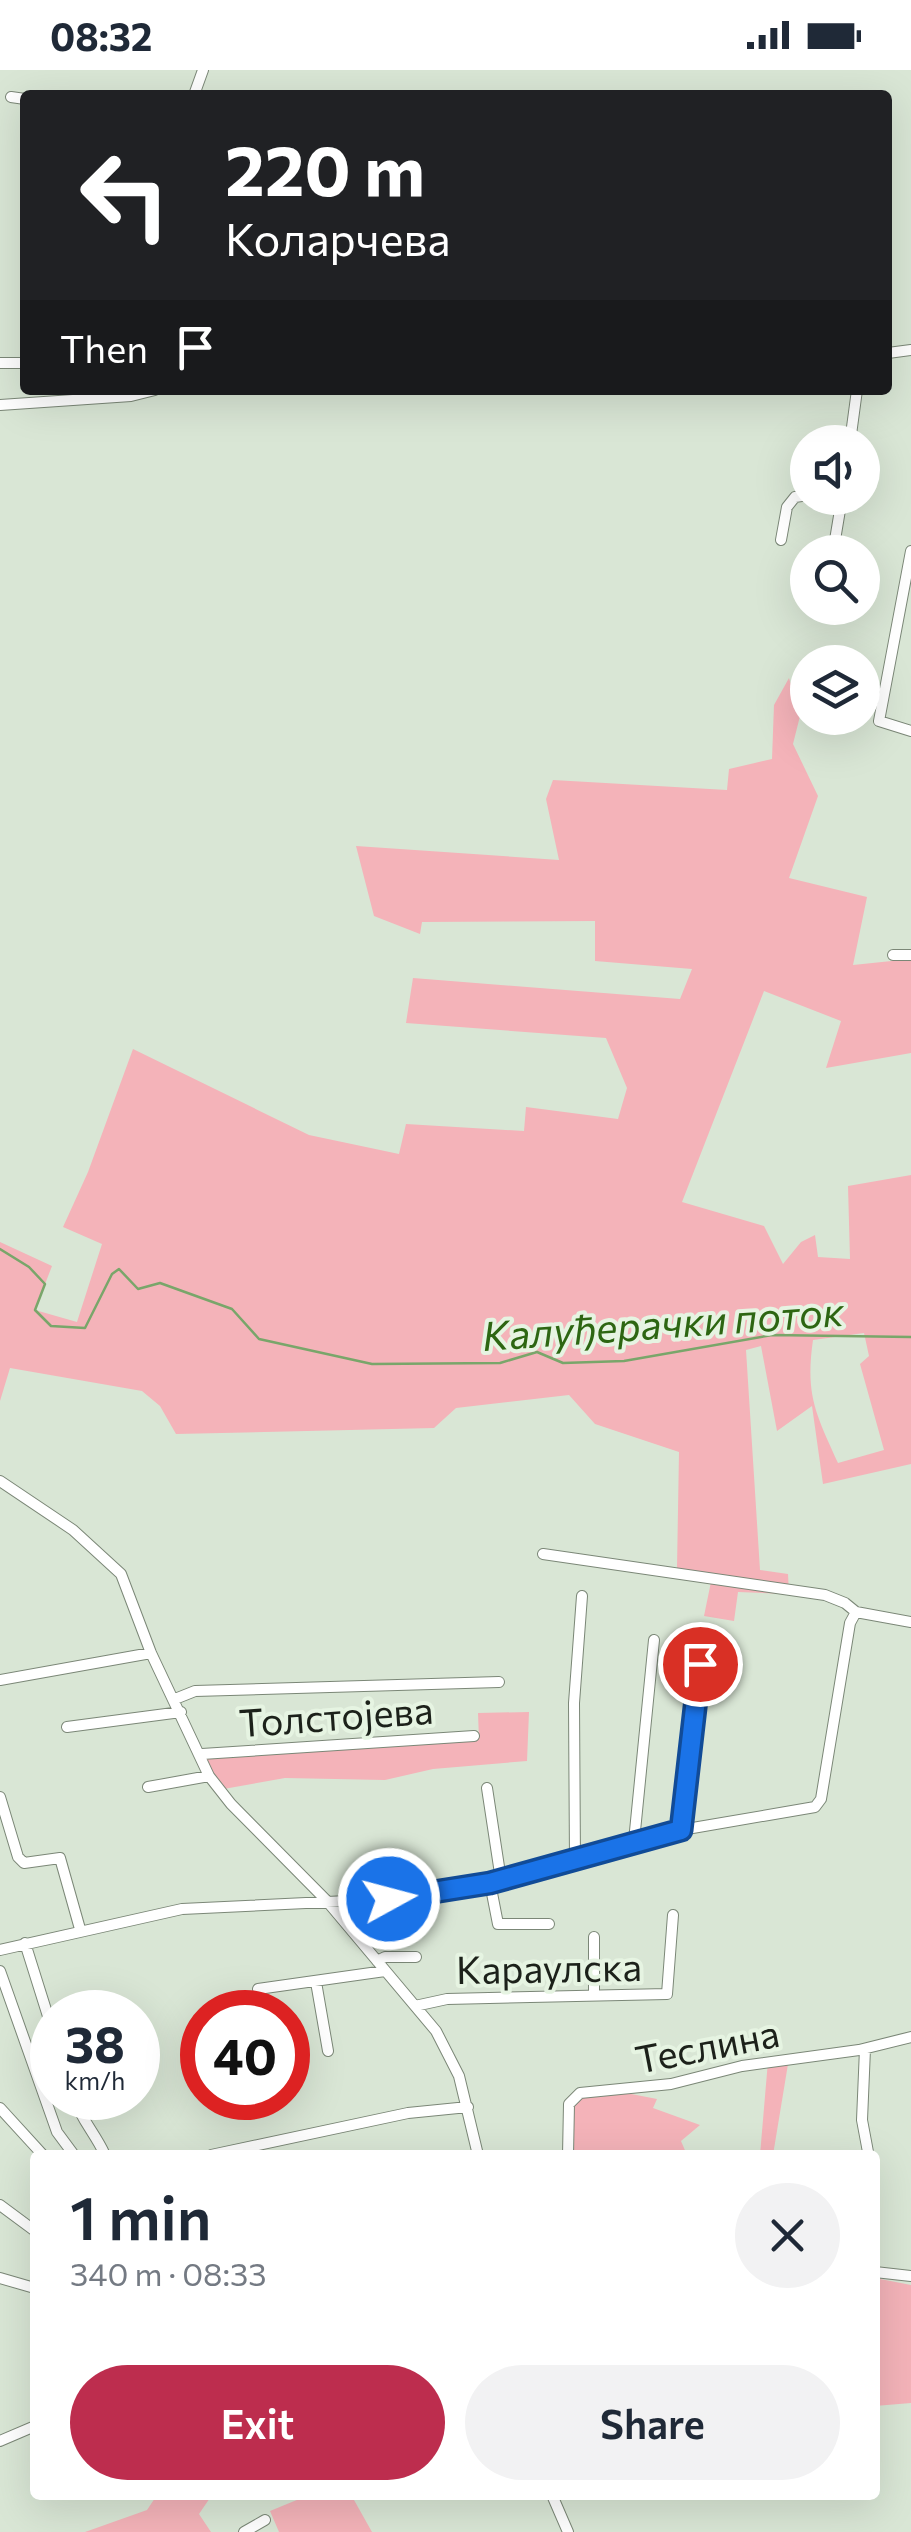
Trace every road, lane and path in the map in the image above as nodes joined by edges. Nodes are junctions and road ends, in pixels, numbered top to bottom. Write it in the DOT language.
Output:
graph roads {
  1 [pos="10,97"];
  2 [pos="20,98"];
  3 [pos="109,395"];
  4 [pos="855,395"];
  5 [pos="0,405"];
  6 [pos="852,425"];
  7 [pos="790,503"];
  8 [pos="781,540"];
  9 [pos="911,551"];
  10 [pos="911,732"];
  11 [pos="893,954"];
  12 [pos="911,955"];
  13 [pos="0,1481"];
  14 [pos="543,1554"];
  15 [pos="582,1596"];
  16 [pos="856,1612"];
  17 [pos="911,1622"];
  18 [pos="654,1640"];
  19 [pos="150,1652"];
  20 [pos="700,1664"];
  21 [pos="0,1680"];
  22 [pos="499,1682"];
  23 [pos="175,1699"];
  24 [pos="181,1712"];
  25 [pos="67,1727"];
  26 [pos="474,1736"];
  27 [pos="202,1754"];
  28 [pos="209,1776"];
  29 [pos="148,1787"];
  30 [pos="486,1788"];
  31 [pos="0,1798"];
  32 [pos="681,1830"];
  33 [pos="634,1841"];
  34 [pos="575,1862"];
  35 [pos="496,1882"];
  36 [pos="326,1900"];
  37 [pos="672,1916"];
  38 [pos="549,1924"];
  39 [pos="80,1930"];
  40 [pos="594,1937"];
  41 [pos="25,1943"];
  42 [pos="0,1950"];
  43 [pos="416,1957"];
  44 [pos="380,1966"];
  45 [pos="0,1971"];
  46 [pos="316,1982"];
  47 [pos="258,1989"];
  48 [pos="40,1990"];
  49 [pos="594,1995"];
  50 [pos="415,2006"];
  51 [pos="911,2037"];
  52 [pos="865,2049"];
  53 [pos="328,2051"];
  54 [pos="468,2107"];
  55 [pos="0,2108"];
  56 [pos="83,2120"];
  57 [pos="38,2150"];
  58 [pos="70,2150"];
  59 [pos="103,2150"];
  60 [pos="234,2150"];
  61 [pos="477,2150"];
  62 [pos="568,2150"];
  63 [pos="868,2150"];
  64 [pos="0,2205"];
  65 [pos="30,2227"];
  66 [pos="880,2273"];
  67 [pos="911,2276"];
  68 [pos="0,2278"];
  69 [pos="30,2287"];
  70 [pos="30,2428"];
  71 [pos="0,2441"];
  72 [pos="554,2500"];
  73 [pos="265,2520"];
  74 [pos="244,2532"];
  75 [pos="568,2532"];
  1 -- 2 [label="street"];
  3 -- 5 [label="street"];
  4 -- 6 [label="street"];
  7 -- 8 [label="street"];
  9 -- 10 [label="street"];
  11 -- 12 [label="street"];
  13 -- 19 [label="street"];
  14 -- 16 [label="street"];
  15 -- 34 [label="street"];
  16 -- 17 [label="street"];
  16 -- 32 [label="street"];
  18 -- 33 [label="street"];
  19 -- 21 [label="street"];
  19 -- 23 [label="street"];
  20 -- 32 [label="street"];
  22 -- 23 [label="street"];
  23 -- 24 [label="street"];
  24 -- 25 [label="street"];
  24 -- 27 [label="street"];
  26 -- 27 [label="street, Толстојева"];
  27 -- 28 [label="street"];
  28 -- 29 [label="street"];
  28 -- 36 [label="street"];
  30 -- 35 [label="street"];
  31 -- 39 [label="street"];
  32 -- 33 [label="street"];
  33 -- 34 [label="street"];
  34 -- 35 [label="street"];
  35 -- 36 [label="street"];
  35 -- 38 [label="street"];
  36 -- 39 [label="street"];
  36 -- 44 [label="street"];
  37 -- 49 [label="street, Караулска"];
  39 -- 41 [label="street"];
  40 -- 49 [label="street"];
  41 -- 42 [label="street"];
  41 -- 48 [label="street"];
  43 -- 44 [label="street"];
  44 -- 46 [label="street"];
  44 -- 50 [label="street"];
  45 -- 58 [label="street"];
  46 -- 47 [label="street"];
  46 -- 53 [label="street"];
  49 -- 50 [label="street, Караулска"];
  50 -- 54 [label="street"];
  51 -- 52 [label="street, Теслина"];
  52 -- 62 [label="street, Теслина"];
  52 -- 63 [label="street"];
  54 -- 60 [label="street"];
  54 -- 61 [label="street"];
  55 -- 57 [label="street"];
  56 -- 59 [label="street"];
  64 -- 65 [label="street"];
  66 -- 67 [label="street"];
  68 -- 69 [label="street"];
  70 -- 71 [label="street"];
  72 -- 75 [label="street"];
  73 -- 74 [label="street"];
}
